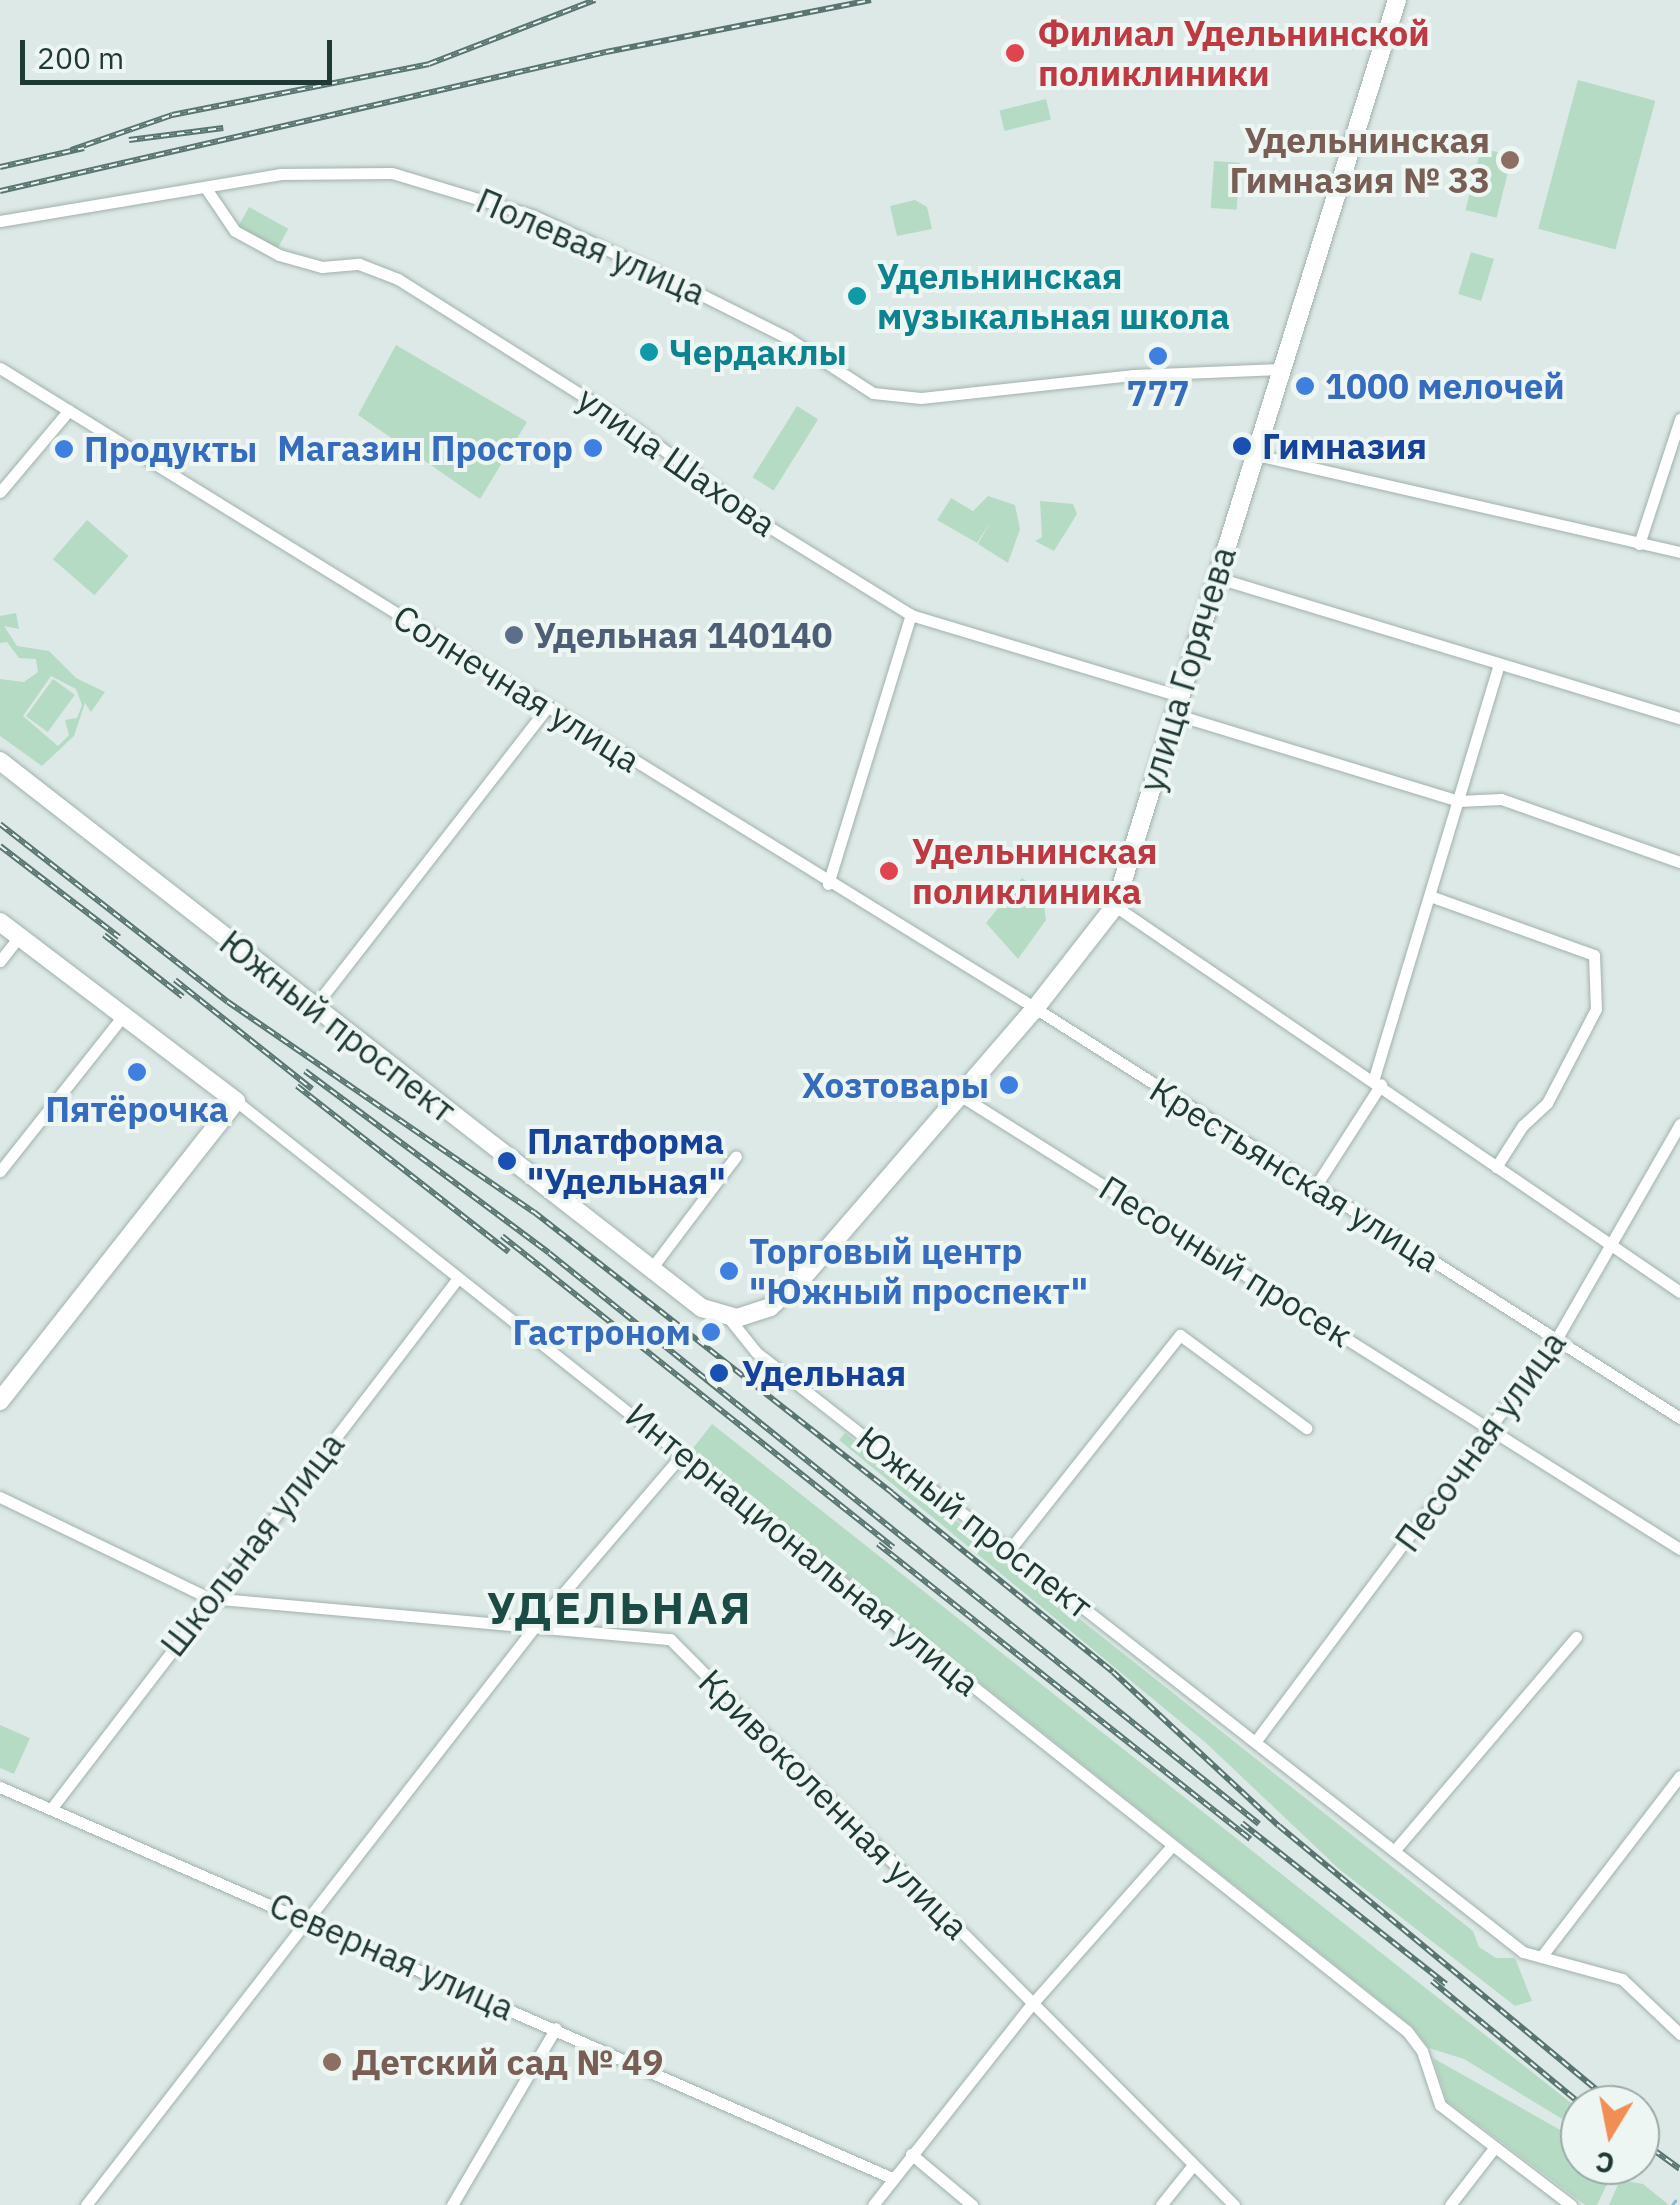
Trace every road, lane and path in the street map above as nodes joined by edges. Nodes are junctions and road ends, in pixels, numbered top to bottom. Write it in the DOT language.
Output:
graph roads {
  1 [pos="1398,0"];
  2 [pos="205,187"];
  3 [pos="0,220"];
  4 [pos="0,368"];
  5 [pos="1280,370"];
  6 [pos="69,410"];
  7 [pos="1680,419"];
  8 [pos="1252,454"];
  9 [pos="0,492"];
  10 [pos="1639,544"];
  11 [pos="1680,552"];
  12 [pos="1215,576"];
  13 [pos="911,615"];
  14 [pos="1498,664"];
  15 [pos="1180,696"];
  16 [pos="547,708"];
  17 [pos="1174,714"];
  18 [pos="1680,718"];
  19 [pos="0,761"];
  20 [pos="1458,801"];
  21 [pos="1680,862"];
  22 [pos="828,884"];
  23 [pos="1430,896"];
  24 [pos="1115,906"];
  25 [pos="0,922"];
  26 [pos="20,937"];
  27 [pos="0,961"];
  28 [pos="314,1007"];
  29 [pos="1033,1011"];
  30 [pos="123,1016"];
  31 [pos="1377,1081"];
  32 [pos="958,1094"];
  33 [pos="236,1102"];
  34 [pos="1680,1124"];
  35 [pos="736,1156"];
  36 [pos="1496,1166"];
  37 [pos="0,1172"];
  38 [pos="1315,1187"];
  39 [pos="1613,1243"];
  40 [pos="650,1269"];
  41 [pos="455,1282"];
  42 [pos="1680,1292"];
  43 [pos="728,1318"];
  44 [pos="1557,1338"];
  45 [pos="0,1401"];
  46 [pos="1680,1418"];
  47 [pos="1306,1428"];
  48 [pos="1493,1430"];
  49 [pos="681,1456"];
  50 [pos="0,1498"];
  51 [pos="1011,1548"];
  52 [pos="1680,1549"];
  53 [pos="208,1598"];
  54 [pos="536,1625"];
  55 [pos="1576,1637"];
  56 [pos="1255,1742"];
  57 [pos="1680,1776"];
  58 [pos="0,1787"];
  59 [pos="51,1809"];
  60 [pos="1172,1846"];
  61 [pos="1394,1851"];
  62 [pos="305,1916"];
  63 [pos="1542,1957"];
  64 [pos="1032,2004"];
  65 [pos="556,2028"];
  66 [pos="1680,2034"];
  67 [pos="1494,2148"];
  68 [pos="911,2154"];
  69 [pos="1193,2165"];
  70 [pos="892,2178"];
  71 [pos="86,2205"];
  72 [pos="452,2205"];
  73 [pos="873,2205"];
  74 [pos="972,2205"];
  75 [pos="1161,2205"];
  76 [pos="1234,2205"];
  77 [pos="1450,2205"];
  78 [pos="1571,2205"];
  1 -- 5 [label="main road, улица Горячева"];
  2 -- 3 [label="street, Полевая улица"];
  2 -- 5 [label="street, Полевая улица"];
  2 -- 13 [label="street, улица Шахова"];
  4 -- 6 [label="street, Солнечная улица"];
  5 -- 8 [label="main road, улица Горячева"];
  6 -- 9 [label="street"];
  6 -- 16 [label="street, Солнечная улица"];
  7 -- 10 [label="street"];
  8 -- 10 [label="street"];
  8 -- 12 [label="main road, улица Горячева"];
  10 -- 11 [label="street"];
  12 -- 14 [label="street"];
  12 -- 15 [label="main road, улица Горячева"];
  13 -- 15 [label="street, улица Шахова"];
  13 -- 22 [label="street"];
  14 -- 18 [label="street"];
  14 -- 20 [label="street"];
  15 -- 17 [label="main road, улица Горячева"];
  16 -- 22 [label="street, Солнечная улица"];
  16 -- 28 [label="street"];
  17 -- 20 [label="street"];
  17 -- 24 [label="main road, улица Горячева"];
  19 -- 28 [label="main road, Южный проспект"];
  20 -- 21 [label="street"];
  20 -- 23 [label="street"];
  22 -- 29 [label="street, Солнечная улица"];
  23 -- 31 [label="street"];
  23 -- 36 [label="street"];
  24 -- 29 [label="main road, улица Горячева"];
  24 -- 31 [label="street"];
  25 -- 26 [label="main road, Интернациональная улица"];
  26 -- 27 [label="street"];
  26 -- 30 [label="main road, Интернациональная улица"];
  28 -- 40 [label="main road, Южный проспект"];
  29 -- 32 [label="main road, улица Горячева"];
  29 -- 38 [label="street, Крестьянская улица"];
  30 -- 33 [label="main road, Интернациональная улица"];
  30 -- 37 [label="street"];
  31 -- 36 [label="street"];
  31 -- 38 [label="street"];
  32 -- 43 [label="main road, улица Горячева"];
  32 -- 48 [label="street, Песочный просек"];
  33 -- 41 [label="street, Интернациональная улица"];
  33 -- 45 [label="main road"];
  34 -- 39 [label="street, Песочная улица"];
  35 -- 40 [label="street"];
  36 -- 39 [label="street"];
  38 -- 44 [label="street, Крестьянская улица"];
  39 -- 42 [label="street"];
  39 -- 44 [label="street, Песочная улица"];
  40 -- 43 [label="main road, Южный проспект"];
  41 -- 49 [label="street, Интернациональная улица"];
  41 -- 53 [label="street, Школьная улица"];
  43 -- 51 [label="street, Южный проспект"];
  44 -- 46 [label="street, Крестьянская улица"];
  44 -- 48 [label="street, Песочная улица"];
  47 -- 51 [label="street"];
  48 -- 52 [label="street, Песочный просек"];
  48 -- 56 [label="street, Песочная улица"];
  49 -- 54 [label="street"];
  49 -- 60 [label="street, Интернациональная улица"];
  50 -- 53 [label="street, Кривоколенная улица"];
  51 -- 56 [label="street, Южный проспект"];
  53 -- 54 [label="street, Кривоколенная улица"];
  53 -- 59 [label="street, Школьная улица"];
  54 -- 62 [label="street"];
  54 -- 64 [label="street, Кривоколенная улица"];
  55 -- 61 [label="street"];
  56 -- 61 [label="street, Южный проспект"];
  57 -- 63 [label="street"];
  58 -- 59 [label="street, Северная улица"];
  59 -- 62 [label="street, Северная улица"];
  60 -- 64 [label="street"];
  60 -- 67 [label="street, Интернациональная улица"];
  61 -- 63 [label="street, Южный проспект"];
  62 -- 65 [label="street, Северная улица"];
  62 -- 71 [label="street"];
  63 -- 66 [label="street, Южный проспект"];
  64 -- 68 [label="street"];
  64 -- 69 [label="street, Кривоколенная улица"];
  65 -- 70 [label="street, Северная улица"];
  65 -- 72 [label="street"];
  67 -- 77 [label="street"];
  67 -- 78 [label="street, Интернациональная улица"];
  68 -- 70 [label="street"];
  68 -- 74 [label="street"];
  69 -- 75 [label="street"];
  69 -- 76 [label="street, Кривоколенная улица"];
  70 -- 73 [label="street"];
}
